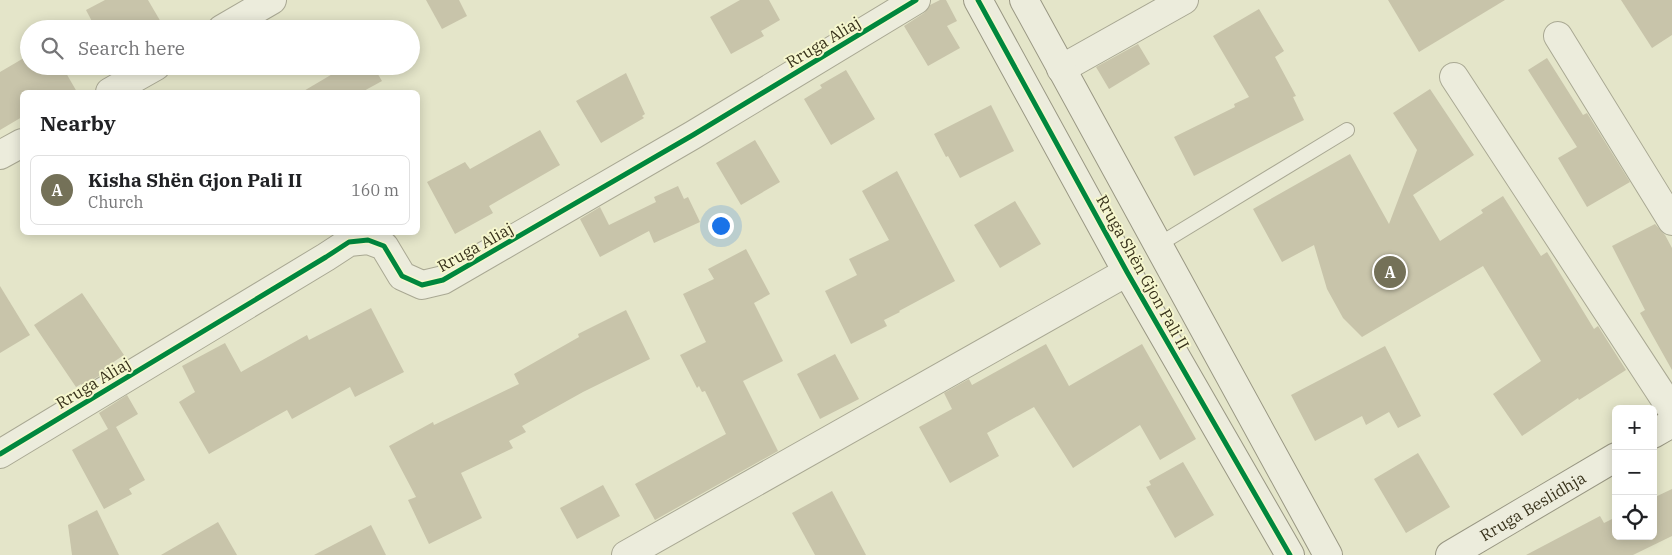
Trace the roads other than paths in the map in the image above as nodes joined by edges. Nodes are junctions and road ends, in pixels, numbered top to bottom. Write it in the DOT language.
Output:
graph roads {
  1 [pos="272,0"];
  2 [pos="916,0"];
  3 [pos="978,0"];
  4 [pos="1024,0"];
  5 [pos="1184,0"];
  6 [pos="238,20"];
  7 [pos="1558,36"];
  8 [pos="1061,69"];
  9 [pos="140,75"];
  10 [pos="1454,77"];
  11 [pos="114,90"];
  12 [pos="1347,130"];
  13 [pos="20,144"];
  14 [pos="0,156"];
  15 [pos="1672,221"];
  16 [pos="1158,245"];
  17 [pos="1127,272"];
  18 [pos="1672,410"];
  19 [pos="1672,423"];
  20 [pos="1657,432"];
  21 [pos="0,454"];
  22 [pos="1612,458"];
  23 [pos="626,555"];
  24 [pos="1290,555"];
  25 [pos="1328,555"];
  26 [pos="1450,555"];
  1 -- 6 [label="street"];
  2 -- 21 [label="street, Rruga Aliaj"];
  3 -- 17 [label="street, Rruga Shën Gjon Pali II"];
  4 -- 8 [label="street, Rruga Shën Gjon Pali II"];
  5 -- 8 [label="street"];
  7 -- 15 [label="street"];
  8 -- 16 [label="street, Rruga Shën Gjon Pali II"];
  9 -- 11 [label="street"];
  10 -- 18 [label="street"];
  12 -- 16 [label="lane"];
  13 -- 14 [label="street"];
  16 -- 25 [label="street, Rruga Shën Gjon Pali II"];
  17 -- 23 [label="street"];
  17 -- 24 [label="street, Rruga Shën Gjon Pali II"];
  19 -- 20 [label="street"];
  22 -- 26 [label="street, Rruga Beslidhja"];
}
